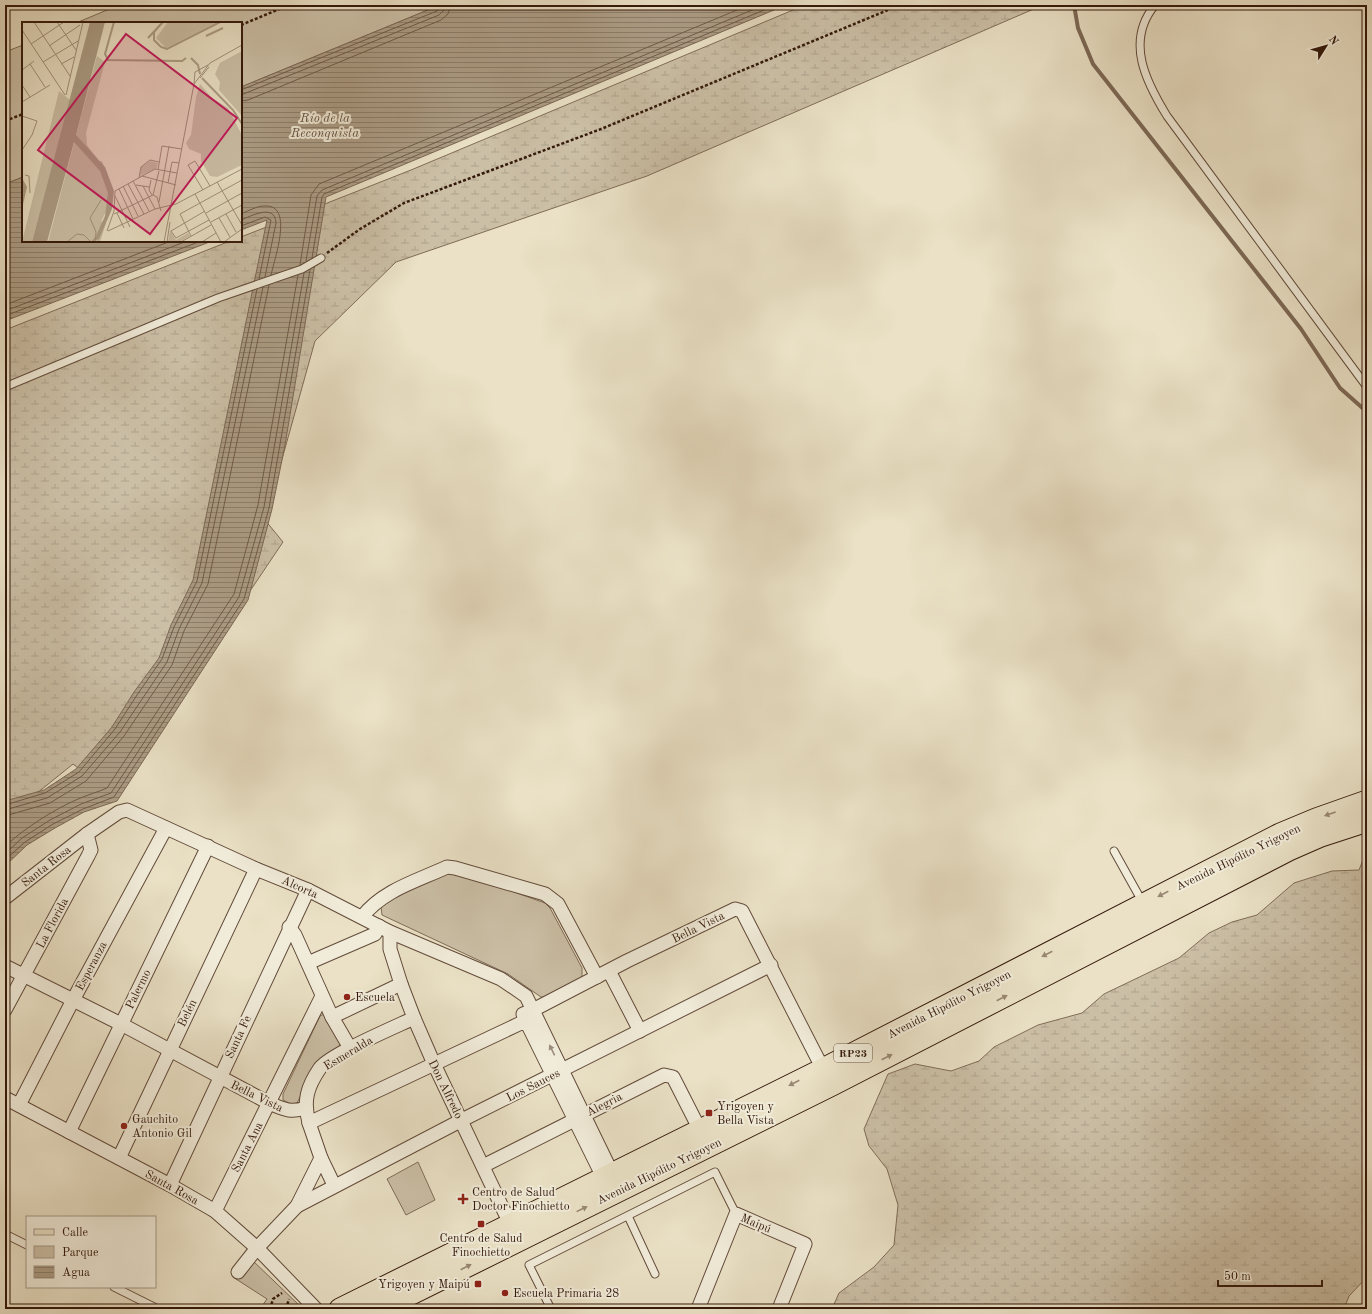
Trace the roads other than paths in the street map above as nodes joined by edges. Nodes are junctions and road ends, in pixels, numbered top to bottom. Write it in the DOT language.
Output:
graph roads {
  1 [pos="1155,5"];
  2 [pos="321,258"];
  3 [pos="5,387"];
  4 [pos="1367,387"];
  5 [pos="1367,801"];
  6 [pos="1367,821"];
  7 [pos="166,828"];
  8 [pos="87,834"];
  9 [pos="208,846"];
  10 [pos="1114,851"];
  11 [pos="256,869"];
  12 [pos="308,890"];
  13 [pos="5,898"];
  14 [pos="1148,912"];
  15 [pos="362,916"];
  16 [pos="289,927"];
  17 [pos="385,929"];
  18 [pos="308,963"];
  19 [pos="771,965"];
  20 [pos="5,966"];
  21 [pos="603,974"];
  22 [pos="23,976"];
  23 [pos="401,984"];
  24 [pos="322,996"];
  25 [pos="73,1000"];
  26 [pos="5,1010"];
  27 [pos="528,1016"];
  28 [pos="332,1017"];
  29 [pos="414,1018"];
  30 [pos="121,1024"];
  31 [pos="640,1031"];
  32 [pos="350,1048"];
  33 [pos="169,1050"];
  34 [pos="434,1064"];
  35 [pos="558,1073"];
  36 [pos="219,1077"];
  37 [pos="827,1077"];
  38 [pos="5,1098"];
  39 [pos="269,1103"];
  40 [pos="19,1105"];
  41 [pos="305,1108"];
  42 [pos="580,1117"];
  43 [pos="462,1120"];
  44 [pos="309,1123"];
  45 [pos="700,1130"];
  46 [pos="69,1132"];
  47 [pos="120,1158"];
  48 [pos="321,1158"];
  49 [pos="483,1166"];
  50 [pos="608,1175"];
  51 [pos="170,1185"];
  52 [pos="334,1185"];
  53 [pos="296,1206"];
  54 [pos="215,1211"];
  55 [pos="736,1214"];
  56 [pos="628,1216"];
  57 [pos="514,1233"];
  58 [pos="5,1234"];
  59 [pos="26,1244"];
  60 [pos="257,1248"];
  61 [pos="238,1272"];
  62 [pos="655,1274"];
  63 [pos="116,1288"];
  64 [pos="155,1309"];
  65 [pos="316,1309"];
  66 [pos="340,1309"];
  67 [pos="381,1309"];
  68 [pos="551,1309"];
  69 [pos="698,1309"];
  70 [pos="779,1309"];
  1 -- 4 [label="lane"];
  2 -- 3 [label="lane"];
  5 -- 14 [label="main road, Avenida Hipólito Yrigoyen / RP23, one-way"];
  6 -- 14 [label="main road, Avenida Hipólito Yrigoyen / RP23"];
  7 -- 8 [label="street, Alcorta"];
  7 -- 9 [label="street, Alcorta"];
  7 -- 25 [label="street, Esperanza"];
  8 -- 13 [label="street, Santa Rosa"];
  8 -- 22 [label="street, La Florida"];
  9 -- 11 [label="street, Alcorta"];
  9 -- 30 [label="street, Palermo"];
  10 -- 14 [label="lane"];
  11 -- 12 [label="street, Alcorta"];
  11 -- 33 [label="street, Belén"];
  12 -- 15 [label="street, Alcorta"];
  12 -- 16 [label="street, Santa Fe"];
  14 -- 37 [label="main road, Avenida Hipólito Yrigoyen / RP23"];
  15 -- 17 [label="street, Alcorta"];
  15 -- 21 [label="street"];
  16 -- 18 [label="street"];
  16 -- 36 [label="street, Santa Fe"];
  17 -- 18 [label="street"];
  17 -- 23 [label="street, Don Alfredo"];
  17 -- 27 [label="street, Alcorta"];
  18 -- 24 [label="street"];
  19 -- 21 [label="street, Bella Vista"];
  19 -- 31 [label="street, Los Sauces"];
  19 -- 37 [label="street, Bella Vista"];
  20 -- 22 [label="street, Bella Vista"];
  21 -- 27 [label="street, Bella Vista"];
  21 -- 31 [label="street"];
  22 -- 25 [label="street, Bella Vista"];
  22 -- 26 [label="street, La Florida"];
  23 -- 28 [label="street"];
  23 -- 29 [label="street, Don Alfredo"];
  24 -- 28 [label="street"];
  24 -- 39 [label="street, Santa Ana"];
  25 -- 30 [label="street, Bella Vista"];
  25 -- 40 [label="street, Esperanza"];
  27 -- 34 [label="street, Bella Vista"];
  27 -- 35 [label="street, Alcorta"];
  28 -- 32 [label="street"];
  29 -- 32 [label="street, Esmeralda"];
  29 -- 34 [label="street, Don Alfredo"];
  30 -- 33 [label="street, Bella Vista"];
  30 -- 46 [label="street, Palermo"];
  31 -- 35 [label="street, Los Sauces"];
  32 -- 41 [label="street, Esmeralda"];
  33 -- 36 [label="street, Bella Vista"];
  33 -- 47 [label="street, Belén"];
  34 -- 43 [label="street, Don Alfredo"];
  34 -- 44 [label="street, Bella Vista"];
  35 -- 42 [label="street, Alcorta"];
  35 -- 43 [label="street, Los Sauces"];
  36 -- 39 [label="street, Bella Vista"];
  36 -- 51 [label="street, Santa Fe"];
  37 -- 45 [label="main road, Avenida Hipólito Yrigoyen / RP23, one-way"];
  57 -- 37 [label="main road, Avenida Hipólito Yrigoyen / RP23, one-way"];
  38 -- 40 [label="street, Santa Rosa"];
  39 -- 41 [label="street, Bella Vista"];
  39 -- 54 [label="street, Santa Ana"];
  40 -- 46 [label="street, Santa Rosa"];
  41 -- 44 [label="street"];
  42 -- 45 [label="street, Alegria"];
  42 -- 49 [label="street, Alegria"];
  42 -- 50 [label="street, Alcorta"];
  43 -- 49 [label="street, Don Alfredo"];
  43 -- 52 [label="street, Los Sauces"];
  44 -- 48 [label="street"];
  45 -- 50 [label="main road, Avenida Hipólito Yrigoyen / RP23"];
  46 -- 47 [label="street, Santa Rosa"];
  47 -- 51 [label="street, Santa Rosa"];
  48 -- 52 [label="street"];
  48 -- 53 [label="street, Los Sauces"];
  49 -- 57 [label="street, Don Alfredo"];
  50 -- 57 [label="main road, Avenida Hipólito Yrigoyen / RP23"];
  51 -- 54 [label="street, Santa Rosa"];
  52 -- 53 [label="street, Los Sauces"];
  53 -- 60 [label="street, Los Sauces"];
  54 -- 60 [label="street, Santa Rosa"];
  55 -- 56 [label="lane"];
  55 -- 69 [label="street, Maipú"];
  55 -- 70 [label="street, Maipú"];
  56 -- 62 [label="lane"];
  56 -- 68 [label="lane"];
  57 -- 66 [label="main road, Avenida Hipólito Yrigoyen / RP23"];
  67 -- 57 [label="main road, Avenida Hipólito Yrigoyen / RP23, one-way"];
  58 -- 59 [label="lane"];
  60 -- 61 [label="street, Los Sauces"];
  60 -- 65 [label="street, Santa Rosa"];
  63 -- 64 [label="lane"];
}
